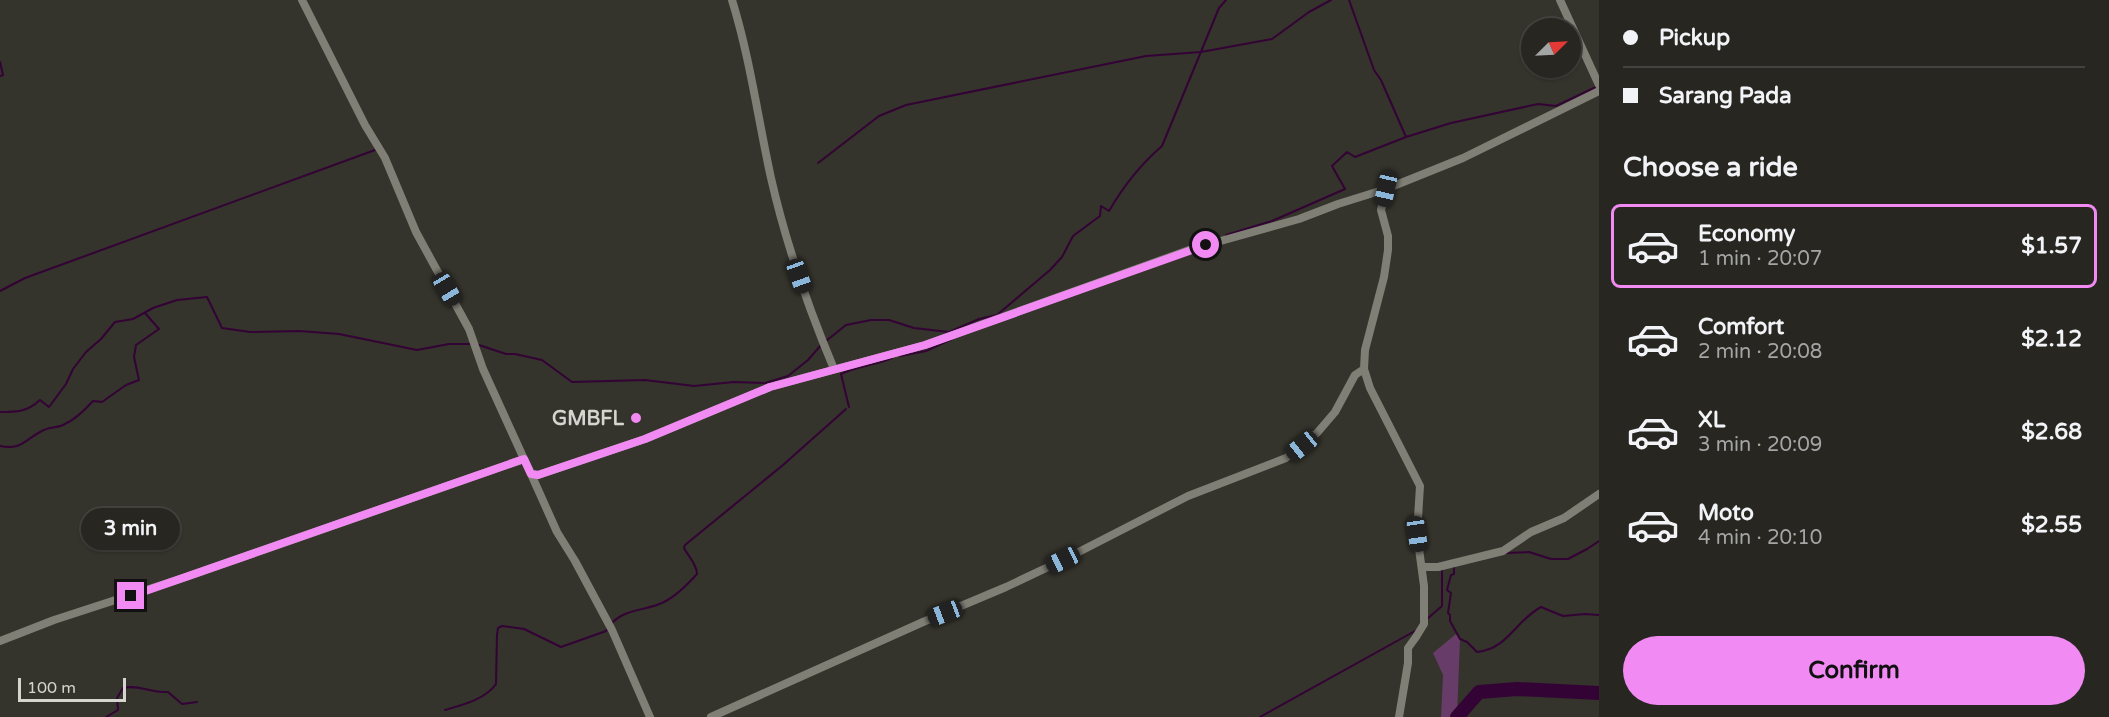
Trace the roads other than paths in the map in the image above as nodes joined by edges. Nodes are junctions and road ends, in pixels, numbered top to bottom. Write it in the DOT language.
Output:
graph roads {
  1 [pos="302,0"];
  2 [pos="732,0"];
  3 [pos="1560,0"];
  4 [pos="1599,85"];
  5 [pos="1599,91"];
  6 [pos="1386,189"];
  7 [pos="834,369"];
  8 [pos="1364,369"];
  9 [pos="524,459"];
  10 [pos="531,474"];
  11 [pos="1599,494"];
  12 [pos="1422,567"];
  13 [pos="0,642"];
  14 [pos="650,717"];
  15 [pos="711,717"];
  16 [pos="1399,717"];
  1 -- 9 [label="street"];
  2 -- 7 [label="street"];
  3 -- 4 [label="street"];
  5 -- 6 [label="street"];
  6 -- 7 [label="street"];
  6 -- 8 [label="street"];
  7 -- 10 [label="street"];
  8 -- 12 [label="street"];
  8 -- 15 [label="street"];
  9 -- 10 [label="street"];
  9 -- 13 [label="street"];
  10 -- 14 [label="street"];
  11 -- 12 [label="street"];
  12 -- 16 [label="street"];
}
